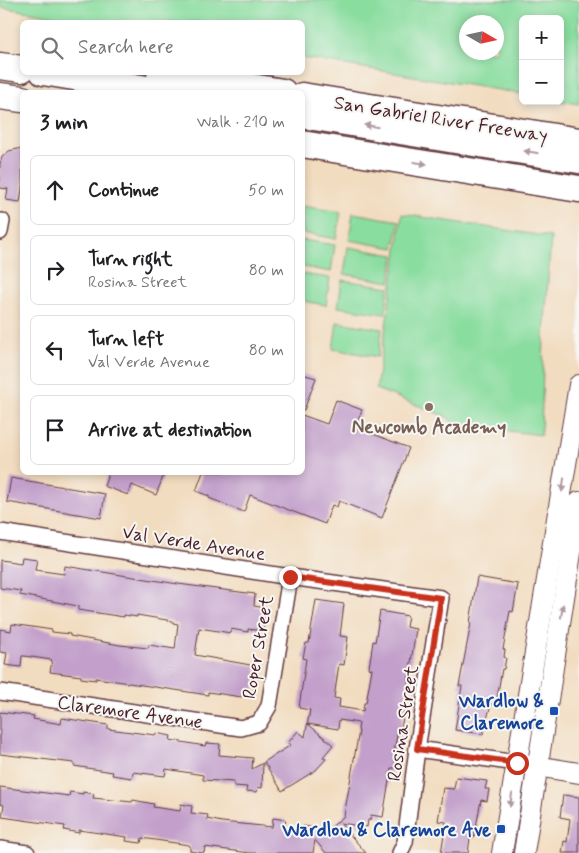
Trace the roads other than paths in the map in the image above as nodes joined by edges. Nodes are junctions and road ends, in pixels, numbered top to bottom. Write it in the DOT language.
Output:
graph roads {
  1 [pos="0,47"];
  2 [pos="20,51"];
  3 [pos="0,66"];
  4 [pos="20,69"];
  5 [pos="61,75"];
  6 [pos="178,75"];
  7 [pos="154,90"];
  8 [pos="271,90"];
  9 [pos="0,96"];
  10 [pos="305,96"];
  11 [pos="20,99"];
  12 [pos="305,115"];
  13 [pos="579,141"];
  14 [pos="305,144"];
  15 [pos="579,160"];
  16 [pos="579,189"];
  17 [pos="579,385"];
  18 [pos="579,502"];
  19 [pos="0,532"];
  20 [pos="290,577"];
  21 [pos="441,598"];
  22 [pos="0,692"];
  23 [pos="259,723"];
  24 [pos="417,749"];
  25 [pos="517,763"];
  26 [pos="538,766"];
  27 [pos="579,773"];
  28 [pos="0,848"];
  29 [pos="27,853"];
  30 [pos="400,853"];
  31 [pos="502,853"];
  32 [pos="524,853"];
  1 -- 2 [label="highway"];
  3 -- 4 [label="highway"];
  5 -- 7 [label="highway"];
  6 -- 8 [label="highway"];
  9 -- 11 [label="highway"];
  10 -- 13 [label="highway, San Gabriel River Freeway"];
  15 -- 12 [label="highway, one-way"];
  14 -- 16 [label="highway, one-way"];
  17 -- 25 [label="main road, one-way"];
  26 -- 18 [label="main road, one-way"];
  19 -- 20 [label="street, Val Verde Avenue"];
  20 -- 21 [label="street, Val Verde Avenue"];
  20 -- 23 [label="street, Roper Street"];
  21 -- 24 [label="street, Rosina Street"];
  22 -- 23 [label="street, Claremore Avenue"];
  24 -- 25 [label="street"];
  24 -- 30 [label="street, Rosina Street"];
  25 -- 26 [label="main road"];
  25 -- 31 [label="main road, one-way"];
  26 -- 27 [label="main road"];
  26 -- 32 [label="main road"];
  28 -- 29 [label="street"];
}
